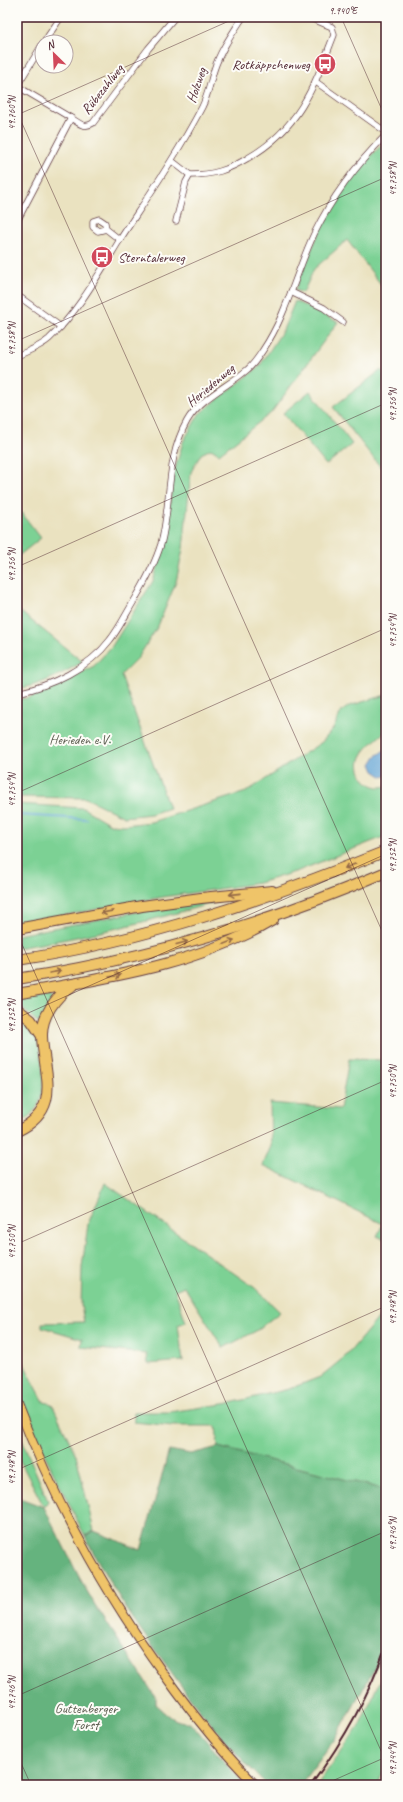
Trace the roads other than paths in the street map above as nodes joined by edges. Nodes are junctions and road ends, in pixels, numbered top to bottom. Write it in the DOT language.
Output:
graph roads {
  1 [pos="61,17"];
  2 [pos="175,17"];
  3 [pos="242,17"];
  4 [pos="308,17"];
  5 [pos="49,34"];
  6 [pos="34,58"];
  7 [pos="316,82"];
  8 [pos="17,86"];
  9 [pos="71,118"];
  10 [pos="386,132"];
  11 [pos="386,135"];
  12 [pos="172,161"];
  13 [pos="190,175"];
  14 [pos="17,221"];
  15 [pos="176,221"];
  16 [pos="106,229"];
  17 [pos="120,240"];
  18 [pos="291,292"];
  19 [pos="17,300"];
  20 [pos="343,322"];
  21 [pos="61,327"];
  22 [pos="17,356"];
  23 [pos="17,693"];
  24 [pos="386,851"];
  25 [pos="386,872"];
  26 [pos="288,889"];
  27 [pos="294,908"];
  28 [pos="17,929"];
  29 [pos="17,960"];
  30 [pos="17,979"];
  31 [pos="78,983"];
  32 [pos="17,994"];
  33 [pos="17,1009"];
  34 [pos="42,1036"];
  35 [pos="17,1131"];
  36 [pos="17,1404"];
  37 [pos="256,1785"];
  1 -- 5 [label="street"];
  2 -- 9 [label="street, Rübezahlweg"];
  3 -- 12 [label="street, Holzweg"];
  4 -- 7 [label="street"];
  6 -- 8 [label="street"];
  7 -- 10 [label="street"];
  7 -- 13 [label="street"];
  8 -- 9 [label="street"];
  9 -- 14 [label="street, Rübezahlweg"];
  11 -- 18 [label="street, Heriedenweg"];
  12 -- 13 [label="street"];
  12 -- 17 [label="street"];
  13 -- 15 [label="street"];
  16 -- 17 [label="street"];
  17 -- 21 [label="street"];
  18 -- 20 [label="street"];
  18 -- 23 [label="street, Heriedenweg"];
  19 -- 21 [label="street"];
  21 -- 22 [label="street"];
  24 -- 26 [label="highway, one-way"];
  25 -- 27 [label="highway"];
  26 -- 28 [label="highway, one-way"];
  26 -- 29 [label="highway"];
  30 -- 27 [label="highway, one-way"];
  31 -- 27 [label="highway, one-way"];
  31 -- 32 [label="highway"];
  31 -- 34 [label="highway"];
  33 -- 34 [label="highway"];
  34 -- 35 [label="highway"];
  36 -- 37 [label="main road"];
}
